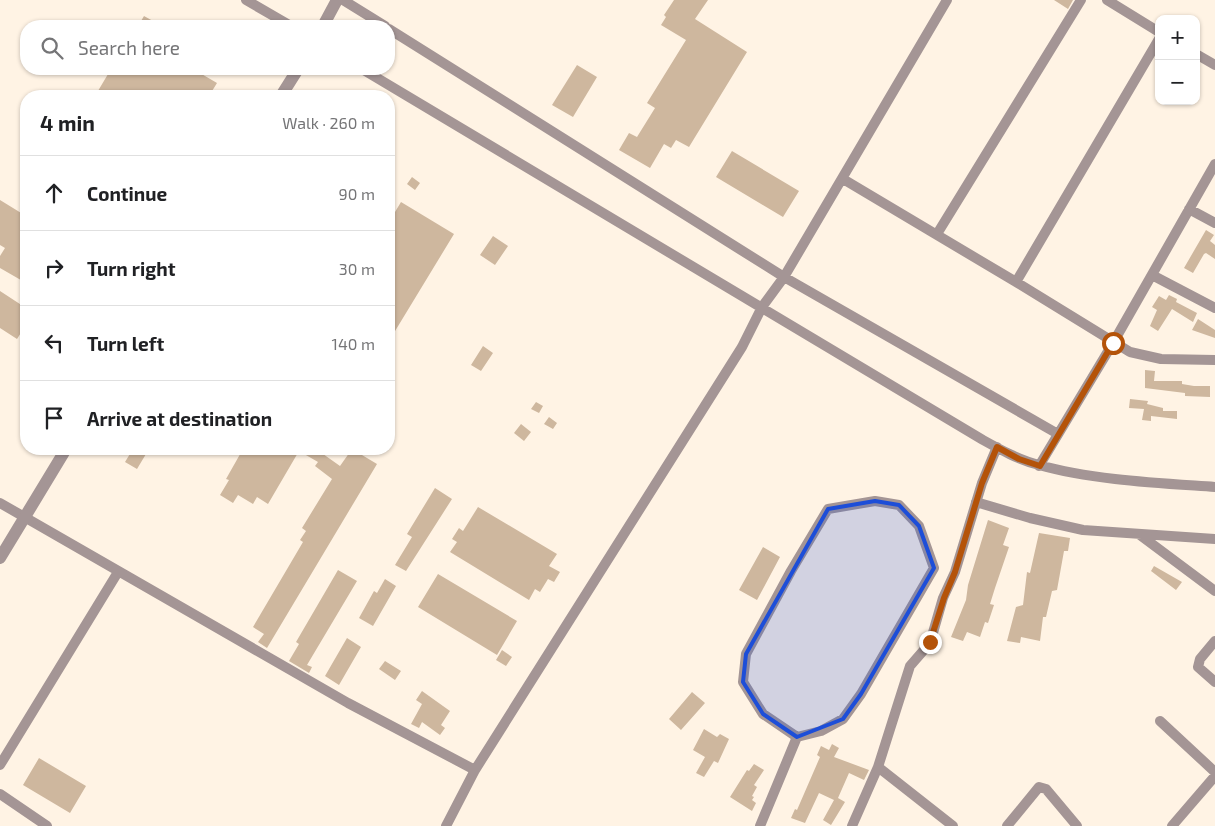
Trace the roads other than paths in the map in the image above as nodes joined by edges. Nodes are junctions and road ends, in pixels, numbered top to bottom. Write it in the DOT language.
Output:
graph roads {
  1 [pos="246,0"];
  2 [pos="337,0"];
  3 [pos="343,0"];
  4 [pos="947,0"];
  5 [pos="1081,0"];
  6 [pos="1107,0"];
  7 [pos="281,20"];
  8 [pos="326,20"];
  9 [pos="375,20"];
  10 [pos="1155,30"];
  11 [pos="395,33"];
  12 [pos="1155,46"];
  13 [pos="1200,56"];
  14 [pos="1215,65"];
  15 [pos="294,75"];
  16 [pos="372,75"];
  17 [pos="285,90"];
  18 [pos="1215,164"];
  19 [pos="843,179"];
  20 [pos="1189,209"];
  21 [pos="1215,223"];
  22 [pos="937,234"];
  23 [pos="1152,275"];
  24 [pos="784,277"];
  25 [pos="1016,282"];
  26 [pos="762,307"];
  27 [pos="1215,308"];
  28 [pos="1113,343"];
  29 [pos="1215,360"];
  30 [pos="1058,434"];
  31 [pos="997,447"];
  32 [pos="62,455"];
  33 [pos="1040,466"];
  34 [pos="1215,487"];
  35 [pos="976,502"];
  36 [pos="0,503"];
  37 [pos="25,517"];
  38 [pos="1140,535"];
  39 [pos="1215,539"];
  40 [pos="0,558"];
  41 [pos="118,572"];
  42 [pos="1215,591"];
  43 [pos="1215,640"];
  44 [pos="1215,682"];
  45 [pos="1160,721"];
  46 [pos="797,737"];
  47 [pos="0,765"];
  48 [pos="878,767"];
  49 [pos="475,770"];
  50 [pos="1215,772"];
  51 [pos="1215,776"];
  52 [pos="0,794"];
  53 [pos="47,826"];
  54 [pos="446,826"];
  55 [pos="760,826"];
  56 [pos="852,826"];
  57 [pos="953,826"];
  58 [pos="1007,826"];
  59 [pos="1077,826"];
  60 [pos="1173,826"];
  1 -- 7 [label="street"];
  2 -- 8 [label="street"];
  3 -- 9 [label="street"];
  4 -- 19 [label="street"];
  5 -- 22 [label="street"];
  6 -- 10 [label="street"];
  11 -- 24 [label="street"];
  12 -- 25 [label="street"];
  13 -- 14 [label="street"];
  15 -- 17 [label="street"];
  16 -- 26 [label="street"];
  18 -- 20 [label="street"];
  19 -- 22 [label="street"];
  19 -- 24 [label="street"];
  20 -- 21 [label="street"];
  20 -- 23 [label="street"];
  22 -- 25 [label="street"];
  23 -- 27 [label="street"];
  23 -- 28 [label="street"];
  24 -- 26 [label="street"];
  24 -- 30 [label="street"];
  25 -- 28 [label="street"];
  26 -- 31 [label="street"];
  26 -- 49 [label="street"];
  28 -- 29 [label="street"];
  28 -- 30 [label="street"];
  30 -- 33 [label="street"];
  31 -- 33 [label="street"];
  31 -- 35 [label="street"];
  32 -- 37 [label="street"];
  33 -- 34 [label="street"];
  35 -- 38 [label="street"];
  35 -- 48 [label="street"];
  36 -- 37 [label="street"];
  37 -- 40 [label="street"];
  37 -- 41 [label="street"];
  38 -- 39 [label="street"];
  38 -- 42 [label="street"];
  41 -- 47 [label="street"];
  41 -- 49 [label="street"];
  43 -- 44 [label="street"];
  45 -- 50 [label="street"];
  46 -- 46 [label="street"];
  46 -- 55 [label="street"];
  48 -- 56 [label="street"];
  48 -- 57 [label="street"];
  49 -- 54 [label="street"];
  51 -- 60 [label="street"];
  52 -- 53 [label="street"];
  58 -- 59 [label="street"];
}
